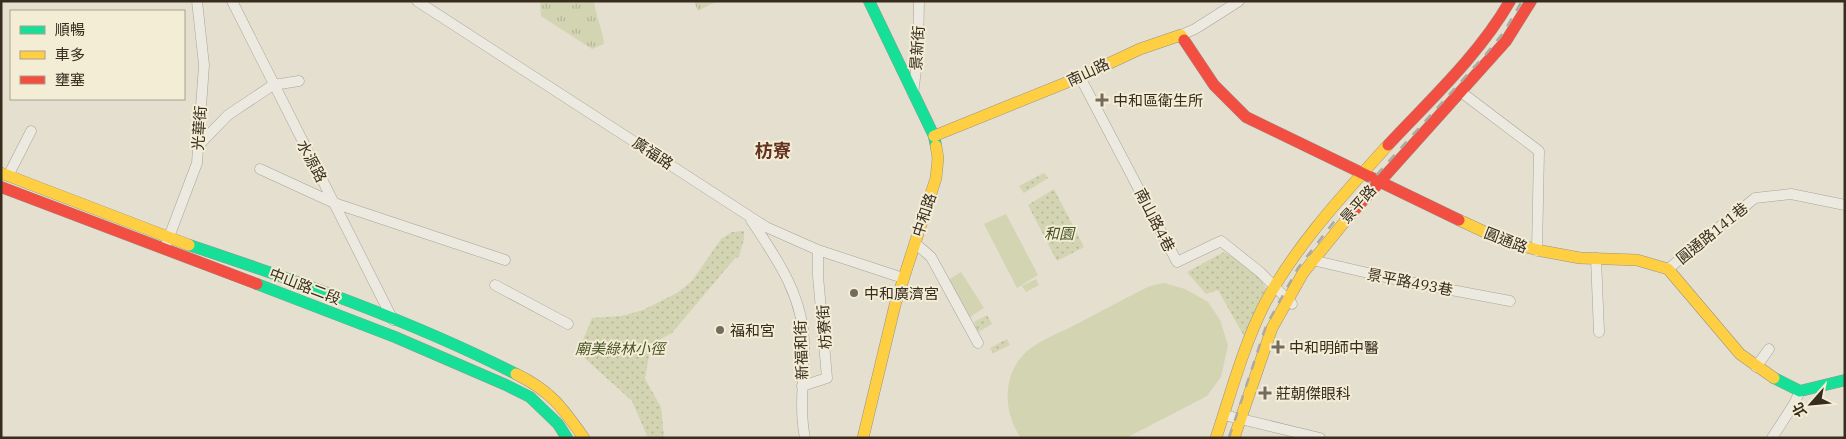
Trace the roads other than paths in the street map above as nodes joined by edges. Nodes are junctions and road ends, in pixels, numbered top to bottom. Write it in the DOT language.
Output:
graph roads {
  1 [pos="197,1"];
  2 [pos="232,1"];
  3 [pos="416,1"];
  4 [pos="869,1"];
  5 [pos="919,1"];
  6 [pos="1239,1"];
  7 [pos="1510,1"];
  8 [pos="1531,1"];
  9 [pos="1181,35"];
  10 [pos="1080,77"];
  11 [pos="299,81"];
  12 [pos="273,85"];
  13 [pos="1461,92"];
  14 [pos="913,95"];
  15 [pos="31,131"];
  16 [pos="934,136"];
  17 [pos="198,146"];
  18 [pos="260,169"];
  19 [pos="4,174"];
  20 [pos="1362,174"];
  21 [pos="1379,181"];
  22 [pos="1,188"];
  23 [pos="334,204"];
  24 [pos="1845,205"];
  25 [pos="748,216"];
  26 [pos="168,238"];
  27 [pos="915,243"];
  28 [pos="165,250"];
  29 [pos="818,250"];
  30 [pos="1537,251"];
  31 [pos="1596,258"];
  32 [pos="505,260"];
  33 [pos="1312,260"];
  34 [pos="1668,269"];
  35 [pos="902,278"];
  36 [pos="495,285"];
  37 [pos="1274,287"];
  38 [pos="1510,301"];
  39 [pos="1290,302"];
  40 [pos="393,320"];
  41 [pos="568,324"];
  42 [pos="1599,332"];
  43 [pos="978,343"];
  44 [pos="1769,349"];
  45 [pos="1756,367"];
  46 [pos="1845,380"];
  47 [pos="802,386"];
  48 [pos="1800,391"];
  49 [pos="1224,415"];
  50 [pos="1241,419"];
  51 [pos="567,438"];
  52 [pos="584,438"];
  53 [pos="805,438"];
  54 [pos="863,438"];
  55 [pos="1216,438"];
  56 [pos="1234,438"];
  57 [pos="1320,438"];
  58 [pos="1772,438"];
  1 -- 17 [label="street, 光華街"];
  2 -- 12 [label="street, 水源路"];
  3 -- 25 [label="street, 廣福路"];
  4 -- 14 [label="street, 中和路"];
  5 -- 14 [label="street, 景新街"];
  6 -- 9 [label="street, 南山路"];
  7 -- 20 [label="street, 景平路"];
  8 -- 13 [label="street, 景平路"];
  9 -- 10 [label="street, 南山路"];
  9 -- 20 [label="street, 圓通路"];
  10 -- 16 [label="street, 南山路"];
  10 -- 37 [label="street, 南山路4巷"];
  11 -- 12 [label="street"];
  12 -- 17 [label="street"];
  12 -- 23 [label="street, 水源路"];
  13 -- 21 [label="street, 景平路"];
  13 -- 30 [label="street"];
  14 -- 16 [label="street, 中和路"];
  15 -- 19 [label="street"];
  16 -- 27 [label="street, 中和路"];
  17 -- 26 [label="street, 光華街"];
  18 -- 23 [label="street"];
  19 -- 26 [label="street, 中山路二段"];
  20 -- 21 [label="street, 圓通路"];
  20 -- 37 [label="street, 景平路"];
  21 -- 30 [label="street, 圓通路"];
  21 -- 33 [label="street, 景平路"];
  22 -- 28 [label="street, 中山路二段"];
  23 -- 32 [label="street"];
  23 -- 40 [label="street, 水源路"];
  24 -- 34 [label="street, 圓通路141巷"];
  25 -- 29 [label="street, 廣福路"];
  25 -- 47 [label="street, 新福和街"];
  26 -- 28 [label="street, 光華街"];
  26 -- 40 [label="street, 中山路二段"];
  27 -- 35 [label="street, 中和路"];
  27 -- 43 [label="street"];
  28 -- 51 [label="street, 中山路二段"];
  29 -- 35 [label="street, 廣福路"];
  29 -- 47 [label="street, 枋寮街"];
  30 -- 31 [label="street, 圓通路"];
  31 -- 34 [label="street, 圓通路"];
  31 -- 42 [label="street"];
  33 -- 38 [label="street, 景平路493巷"];
  33 -- 39 [label="street, 景平路"];
  34 -- 45 [label="street"];
  35 -- 54 [label="street, 中和路"];
  36 -- 41 [label="street"];
  37 -- 39 [label="street, 南山路4巷"];
  37 -- 49 [label="street, 景平路"];
  39 -- 50 [label="street, 景平路"];
  40 -- 52 [label="street, 中山路二段"];
  44 -- 45 [label="street"];
  45 -- 48 [label="street"];
  46 -- 48 [label="street"];
  47 -- 53 [label="street, 新福和街"];
  48 -- 58 [label="street"];
  49 -- 50 [label="street"];
  49 -- 55 [label="street, 景平路"];
  50 -- 56 [label="street, 景平路"];
  50 -- 57 [label="street"];
}
